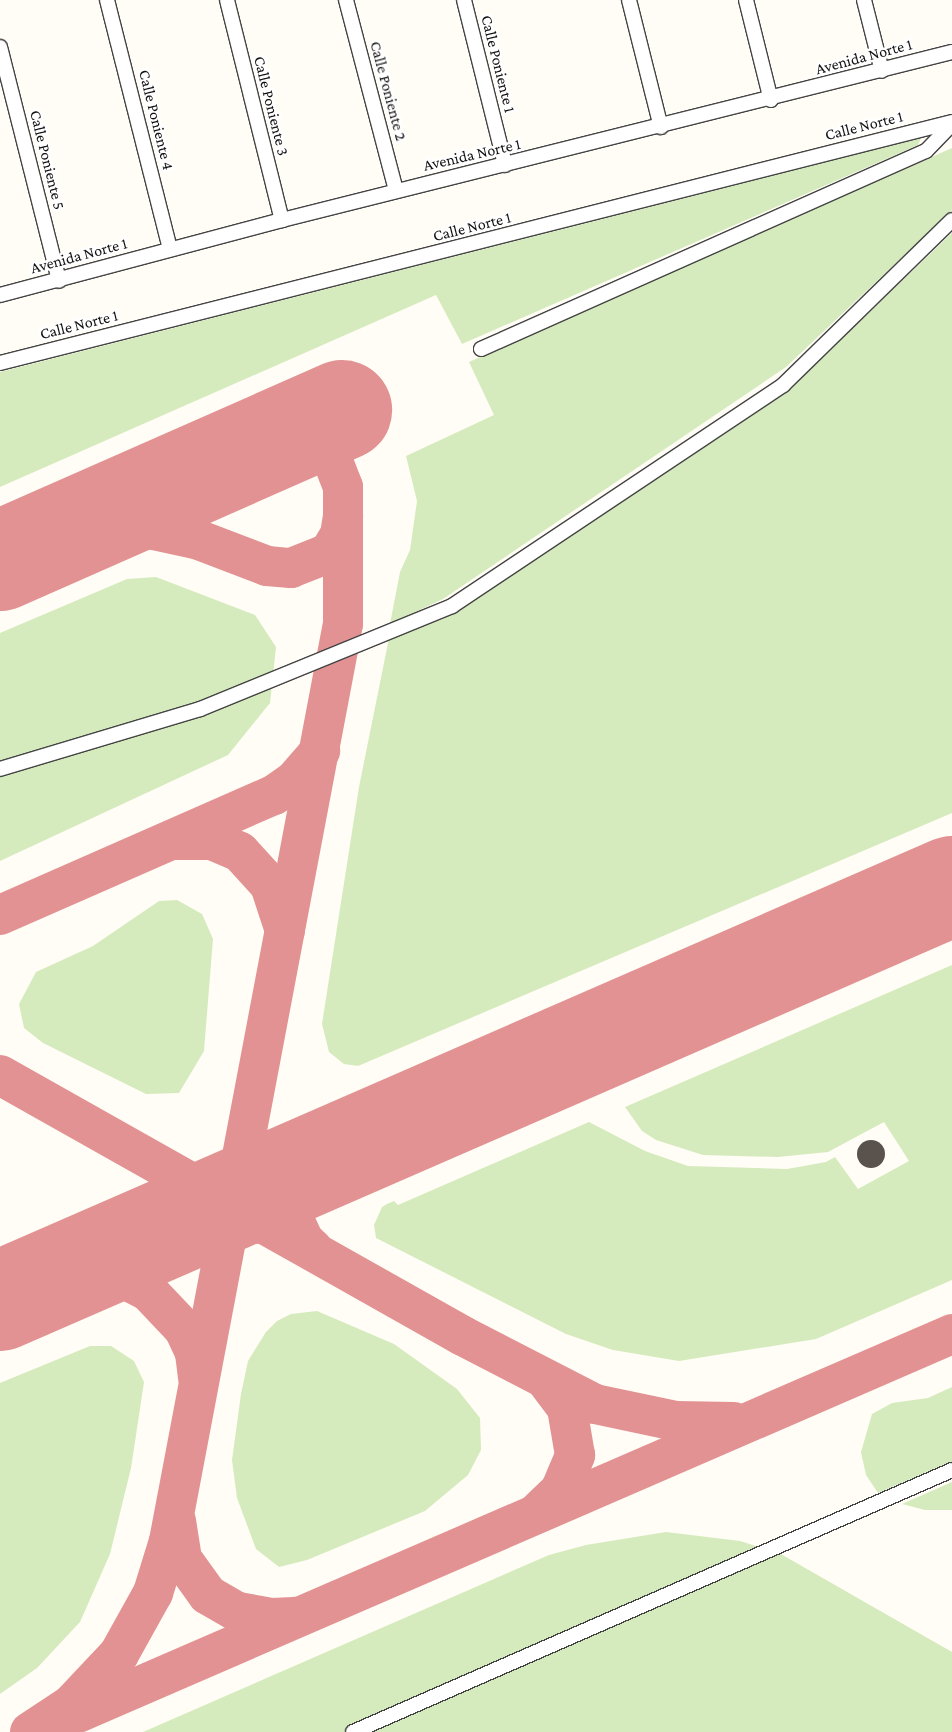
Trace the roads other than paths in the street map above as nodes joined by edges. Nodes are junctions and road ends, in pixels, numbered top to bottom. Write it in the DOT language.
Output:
graph roads {
  1 [pos="107,0"];
  2 [pos="227,0"];
  3 [pos="346,0"];
  4 [pos="464,0"];
  5 [pos="630,0"];
  6 [pos="746,0"];
  7 [pos="864,0"];
  8 [pos="0,47"];
  9 [pos="952,52"];
  10 [pos="882,71"];
  11 [pos="772,100"];
  12 [pos="952,123"];
  13 [pos="661,127"];
  14 [pos="505,165"];
  15 [pos="396,191"];
  16 [pos="282,220"];
  17 [pos="952,220"];
  18 [pos="170,250"];
  19 [pos="59,281"];
  20 [pos="0,295"];
  21 [pos="481,349"];
  22 [pos="0,363"];
  23 [pos="0,769"];
  24 [pos="952,1470"];
  25 [pos="353,1732"];
  1 -- 18 [label="street, Calle Poniente 4"];
  2 -- 16 [label="street, Calle Poniente 3"];
  3 -- 15 [label="street, Calle Poniente 2"];
  4 -- 14 [label="street, Calle Poniente 1"];
  5 -- 13 [label="street"];
  6 -- 11 [label="street"];
  7 -- 10 [label="street"];
  8 -- 19 [label="street, Calle Poniente 5"];
  9 -- 10 [label="street, Avenida Norte 1"];
  10 -- 11 [label="street, Avenida Norte 1"];
  11 -- 13 [label="street, Avenida Norte 1"];
  12 -- 21 [label="street"];
  12 -- 22 [label="street, Calle Norte 1"];
  13 -- 14 [label="street, Avenida Norte 1"];
  14 -- 15 [label="street, Avenida Norte 1"];
  15 -- 16 [label="street, Avenida Norte 1"];
  16 -- 18 [label="street, Avenida Norte 1"];
  17 -- 23 [label="street"];
  18 -- 19 [label="street, Avenida Norte 1"];
  19 -- 20 [label="street, Avenida Norte 1"];
  24 -- 25 [label="street"];
}
